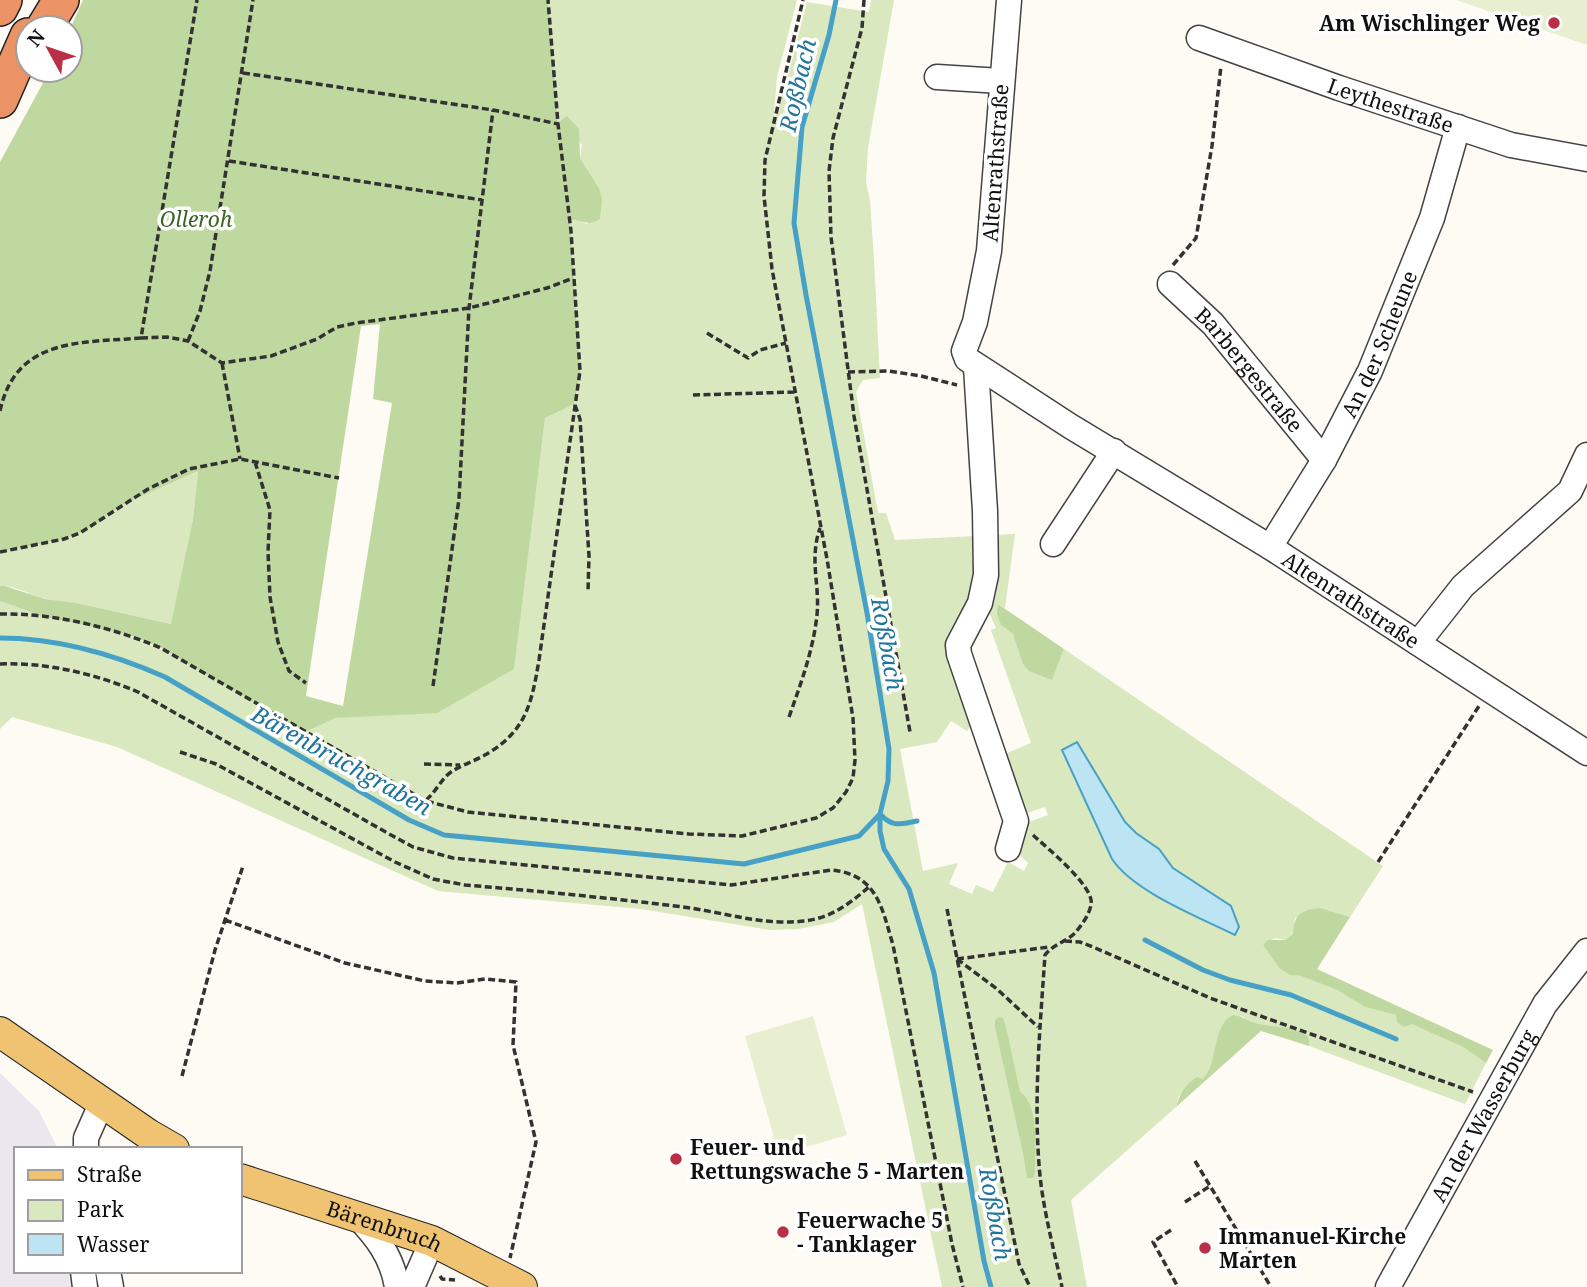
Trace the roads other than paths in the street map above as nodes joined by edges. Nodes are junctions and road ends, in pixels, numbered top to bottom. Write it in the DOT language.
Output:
graph roads {
  1 [pos="4,0"];
  2 [pos="1009,0"];
  3 [pos="0,8"];
  4 [pos="1199,38"];
  5 [pos="14,68"];
  6 [pos="14,76"];
  7 [pos="937,77"];
  8 [pos="1001,82"];
  9 [pos="2,95"];
  10 [pos="1458,127"];
  11 [pos="1587,159"];
  12 [pos="1170,284"];
  13 [pos="977,379"];
  14 [pos="1114,451"];
  15 [pos="1587,455"];
  16 [pos="1324,460"];
  17 [pos="1579,494"];
  18 [pos="1053,544"];
  19 [pos="1270,547"];
  20 [pos="1418,643"];
  21 [pos="1587,753"];
  22 [pos="1008,849"];
  23 [pos="1587,951"];
  24 [pos="0,1032"];
  25 [pos="102,1102"];
  26 [pos="84,1146"];
  27 [pos="171,1147"];
  28 [pos="242,1179"];
  29 [pos="356,1215"];
  30 [pos="432,1241"];
  31 [pos="516,1275"];
  32 [pos="397,1287"];
  33 [pos="412,1287"];
  34 [pos="1388,1287"];
  1 -- 3 [label="highway"];
  2 -- 8 [label="street, Altenrathstraße"];
  4 -- 10 [label="street, Leythestraße"];
  5 -- 9 [label="highway"];
  6 -- 9 [label="highway"];
  7 -- 8 [label="street"];
  8 -- 13 [label="street, Altenrathstraße"];
  10 -- 11 [label="street, Leythestraße"];
  10 -- 16 [label="street, An der Scheune"];
  12 -- 16 [label="street, Barbergestraße"];
  13 -- 14 [label="street, Altenrathstraße"];
  13 -- 22 [label="street"];
  14 -- 18 [label="street"];
  14 -- 19 [label="street, Altenrathstraße"];
  15 -- 17 [label="street"];
  16 -- 19 [label="street, An der Scheune"];
  17 -- 20 [label="street"];
  19 -- 20 [label="street, Altenrathstraße"];
  20 -- 21 [label="street, Altenrathstraße"];
  23 -- 34 [label="street, An der Wasserburg"];
  24 -- 25 [label="main road"];
  25 -- 26 [label="street"];
  25 -- 27 [label="main road"];
  28 -- 29 [label="main road, Bärenbruch"];
  29 -- 30 [label="main road, Bärenbruch"];
  29 -- 32 [label="street"];
  30 -- 31 [label="main road, Bärenbruch"];
  30 -- 33 [label="street"];
}
